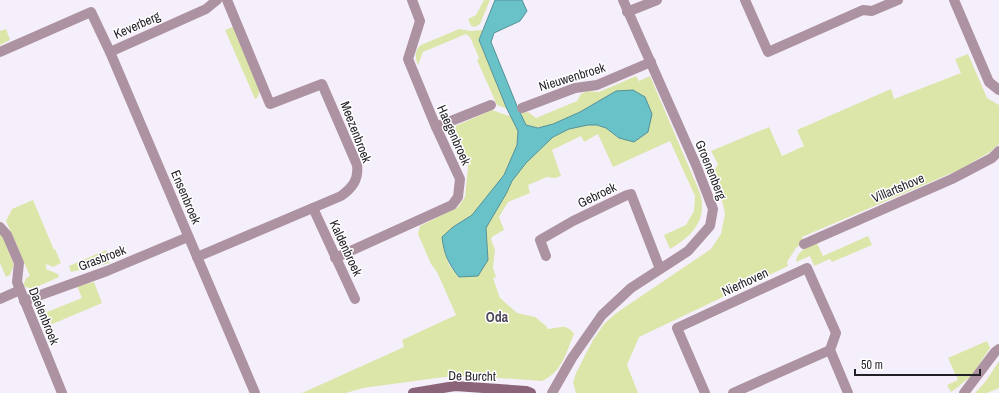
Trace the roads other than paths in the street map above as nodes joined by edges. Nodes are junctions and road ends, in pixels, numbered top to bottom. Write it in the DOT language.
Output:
graph roads {
  1 [pos="217,0"];
  2 [pos="227,0"];
  3 [pos="412,0"];
  4 [pos="622,0"];
  5 [pos="657,0"];
  6 [pos="745,0"];
  7 [pos="898,0"];
  8 [pos="954,0"];
  9 [pos="627,12"];
  10 [pos="0,52"];
  11 [pos="110,52"];
  12 [pos="651,62"];
  13 [pos="999,90"];
  14 [pos="491,105"];
  15 [pos="522,108"];
  16 [pos="436,127"];
  17 [pos="999,151"];
  18 [pos="313,208"];
  19 [pos="0,227"];
  20 [pos="188,237"];
  21 [pos="804,244"];
  22 [pos="546,256"];
  23 [pos="197,257"];
  24 [pos="335,258"];
  25 [pos="660,269"];
  26 [pos="20,290"];
  27 [pos="0,299"];
  28 [pos="355,299"];
  29 [pos="24,300"];
  30 [pos="999,349"];
  31 [pos="830,350"];
  32 [pos="62,393"];
  33 [pos="255,393"];
  34 [pos="412,393"];
  35 [pos="531,393"];
  36 [pos="552,393"];
  37 [pos="705,393"];
  38 [pos="733,393"];
  39 [pos="848,393"];
  40 [pos="964,393"];
  1 -- 11 [label="street, Keverberg"];
  2 -- 18 [label="street, Meezenbroek"];
  3 -- 16 [label="street, Haegenbroek"];
  4 -- 9 [label="street, Groenenberg"];
  5 -- 9 [label="street"];
  6 -- 7 [label="street"];
  8 -- 13 [label="street"];
  9 -- 12 [label="street, Groenenberg"];
  10 -- 11 [label="street, Ensenbroek"];
  11 -- 20 [label="street, Ensenbroek"];
  12 -- 15 [label="street, Nieuwenbroek"];
  12 -- 25 [label="street, Groenenberg"];
  14 -- 16 [label="street"];
  16 -- 24 [label="street, Haegenbroek"];
  17 -- 21 [label="street, Villartshove"];
  18 -- 23 [label="street, Meezenbroek"];
  18 -- 24 [label="street, Kaldenbroek"];
  19 -- 26 [label="street, Daelenbroek"];
  20 -- 23 [label="street, Ensenbroek"];
  20 -- 29 [label="street, Grasbroek"];
  22 -- 25 [label="street, Gebroek"];
  23 -- 33 [label="street, Ensenbroek"];
  24 -- 28 [label="street, Kaldenbroek"];
  25 -- 36 [label="street, Groenenberg"];
  26 -- 27 [label="street"];
  26 -- 29 [label="street, Daelenbroek"];
  29 -- 32 [label="street, Daelenbroek"];
  30 -- 40 [label="street"];
  31 -- 37 [label="street, Nierhoven"];
  31 -- 38 [label="street"];
  31 -- 39 [label="street"];
  34 -- 35 [label="street, De Burcht"];
}
